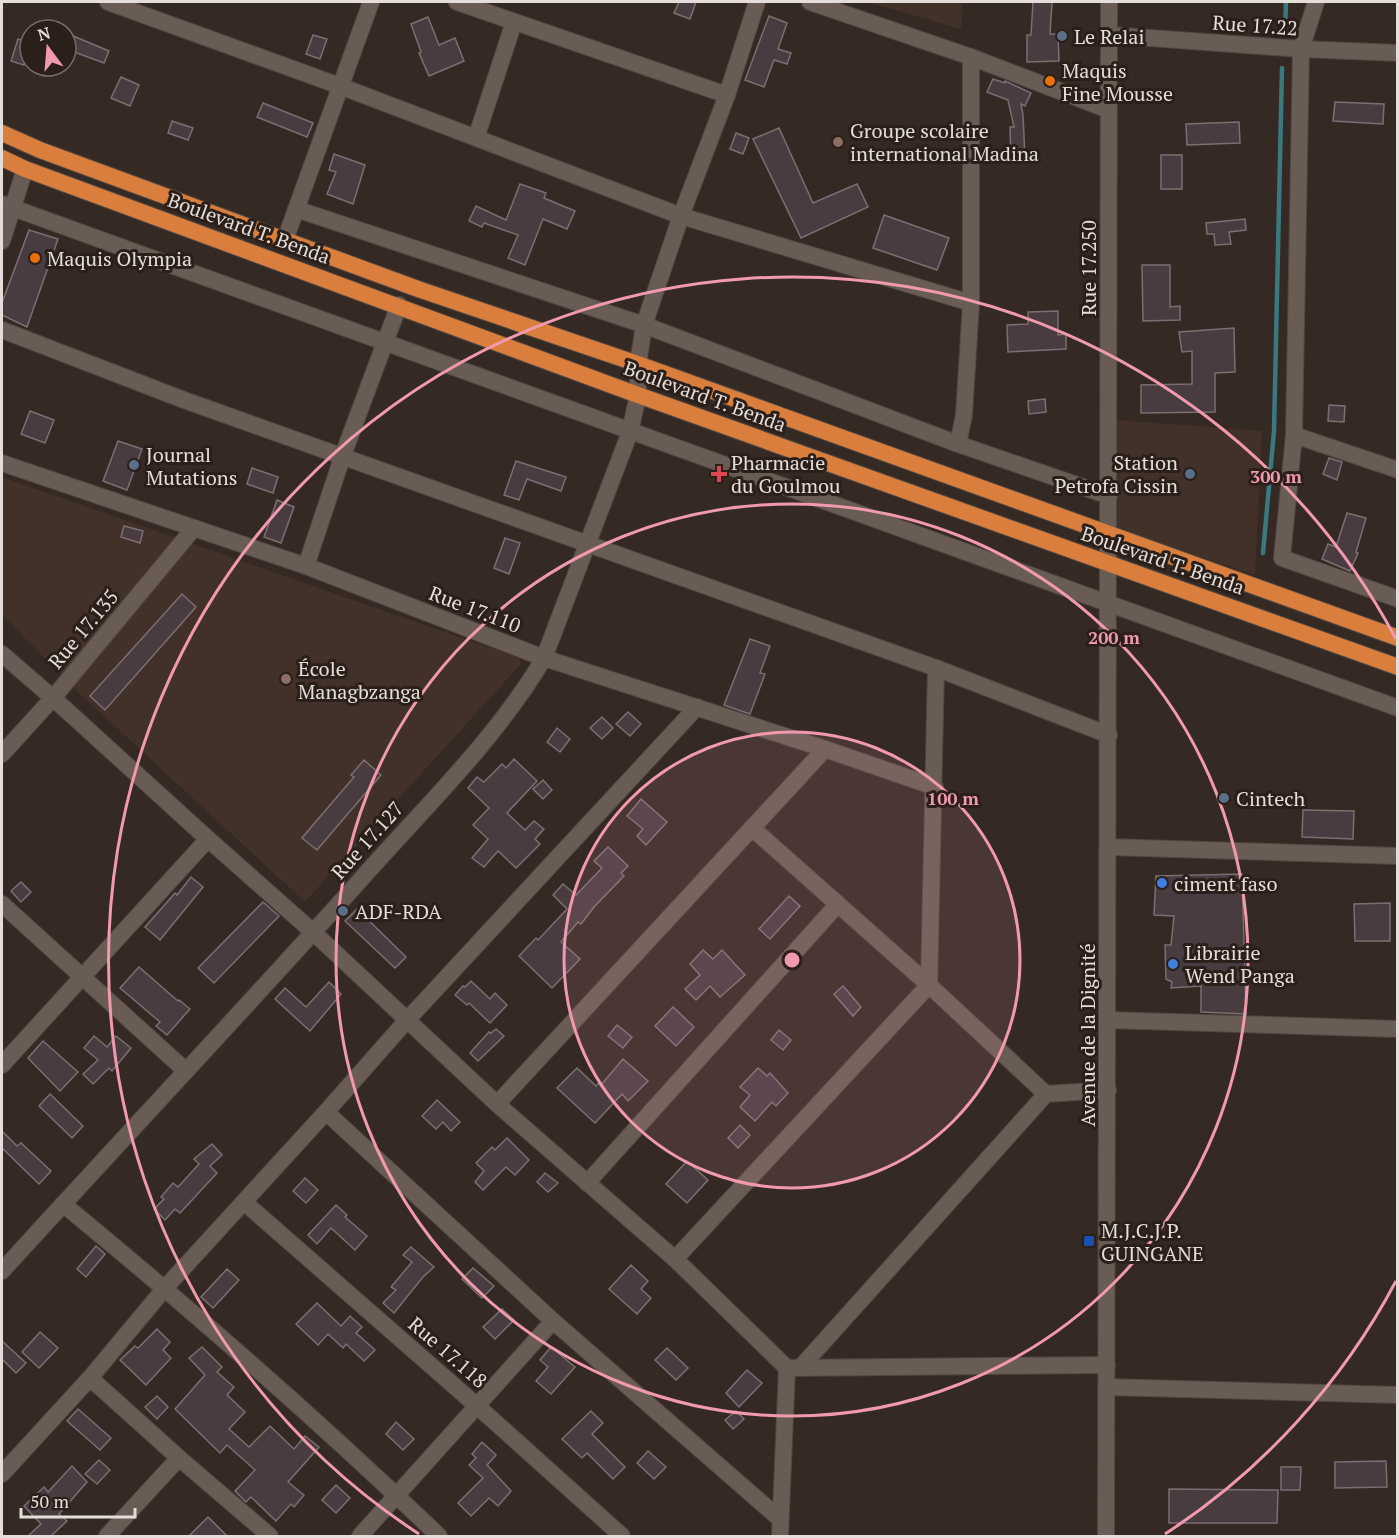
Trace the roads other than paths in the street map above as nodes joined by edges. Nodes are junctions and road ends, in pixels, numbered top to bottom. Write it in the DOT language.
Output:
graph roads {
  1 [pos="108,2"];
  2 [pos="371,2"];
  3 [pos="457,2"];
  4 [pos="757,2"];
  5 [pos="810,2"];
  6 [pos="1109,2"];
  7 [pos="1316,2"];
  8 [pos="514,22"];
  9 [pos="1109,35"];
  10 [pos="1301,49"];
  11 [pos="1398,53"];
  12 [pos="971,57"];
  13 [pos="340,86"];
  14 [pos="727,95"];
  15 [pos="1109,110"];
  16 [pos="2,133"];
  17 [pos="476,138"];
  18 [pos="2,158"];
  19 [pos="25,169"];
  20 [pos="7,206"];
  21 [pos="296,209"];
  22 [pos="681,216"];
  23 [pos="285,240"];
  24 [pos="2,241"];
  25 [pos="971,303"];
  26 [pos="399,305"];
  27 [pos="644,326"];
  28 [pos="2,330"];
  29 [pos="387,343"];
  30 [pos="638,364"];
  31 [pos="638,395"];
  32 [pos="630,432"];
  33 [pos="1294,435"];
  34 [pos="958,444"];
  35 [pos="343,455"];
  36 [pos="2,463"];
  37 [pos="1398,470"];
  38 [pos="1109,496"];
  39 [pos="194,528"];
  40 [pos="1109,534"];
  41 [pos="588,545"];
  42 [pos="1109,565"];
  43 [pos="306,566"];
  44 [pos="1398,599"];
  45 [pos="1109,603"];
  46 [pos="1398,638"];
  47 [pos="2,654"];
  48 [pos="544,658"];
  49 [pos="1398,667"];
  50 [pos="936,668"];
  51 [pos="53,698"];
  52 [pos="697,707"];
  53 [pos="1398,708"];
  54 [pos="1109,735"];
  55 [pos="825,749"];
  56 [pos="2,754"];
  57 [pos="935,787"];
  58 [pos="752,828"];
  59 [pos="208,839"];
  60 [pos="1108,847"];
  61 [pos="1398,856"];
  62 [pos="2,904"];
  63 [pos="838,904"];
  64 [pos="313,932"];
  65 [pos="81,977"];
  66 [pos="929,985"];
  67 [pos="408,1019"];
  68 [pos="1108,1020"];
  69 [pos="1398,1029"];
  70 [pos="2,1064"];
  71 [pos="186,1071"];
  72 [pos="1108,1090"];
  73 [pos="1046,1094"];
  74 [pos="497,1104"];
  75 [pos="326,1112"];
  76 [pos="587,1183"];
  77 [pos="244,1202"];
  78 [pos="63,1204"];
  79 [pos="675,1259"];
  80 [pos="2,1271"];
  81 [pos="165,1288"];
  82 [pos="553,1322"];
  83 [pos="1107,1365"];
  84 [pos="794,1368"];
  85 [pos="90,1378"];
  86 [pos="1107,1387"];
  87 [pos="1398,1395"];
  88 [pos="476,1405"];
  89 [pos="179,1458"];
  90 [pos="2,1474"];
  91 [pos="397,1496"];
  92 [pos="780,1519"];
  93 [pos="267,1535"];
  94 [pos="107,1536"];
  95 [pos="360,1536"];
  96 [pos="440,1536"];
  97 [pos="622,1536"];
  98 [pos="780,1536"];
  99 [pos="1106,1536"];
  1 -- 13 [label="street"];
  2 -- 13 [label="street"];
  3 -- 8 [label="street"];
  4 -- 14 [label="street, Rue 17.127"];
  5 -- 12 [label="street"];
  6 -- 9 [label="street, Rue 17.250"];
  7 -- 10 [label="street"];
  8 -- 14 [label="street"];
  8 -- 17 [label="street"];
  9 -- 10 [label="street, Rue 17.22"];
  9 -- 15 [label="street, Rue 17.250"];
  10 -- 11 [label="street, Rue 17.22"];
  10 -- 33 [label="street"];
  12 -- 15 [label="street"];
  12 -- 25 [label="street"];
  13 -- 17 [label="street"];
  13 -- 21 [label="street"];
  14 -- 22 [label="street, Rue 17.127"];
  15 -- 38 [label="street, Rue 17.250"];
  16 -- 23 [label="highway, Boulevard T. Benda"];
  17 -- 22 [label="street"];
  18 -- 19 [label="highway, Boulevard T. Benda"];
  19 -- 20 [label="street"];
  19 -- 26 [label="highway, Boulevard T. Benda"];
  20 -- 24 [label="street"];
  20 -- 29 [label="street"];
  21 -- 23 [label="street"];
  21 -- 27 [label="street"];
  22 -- 25 [label="street"];
  22 -- 27 [label="street, Rue 17.127"];
  23 -- 30 [label="highway, Boulevard T. Benda"];
  25 -- 34 [label="street"];
  26 -- 29 [label="street"];
  26 -- 31 [label="highway, Boulevard T. Benda"];
  27 -- 30 [label="street, Rue 17.127"];
  27 -- 34 [label="street"];
  28 -- 35 [label="street"];
  29 -- 32 [label="street"];
  29 -- 35 [label="street"];
  30 -- 31 [label="street, Rue 17.127"];
  30 -- 40 [label="highway, Boulevard T. Benda"];
  31 -- 32 [label="street, Rue 17.127"];
  31 -- 42 [label="highway, Boulevard T. Benda"];
  32 -- 41 [label="street, Rue 17.127"];
  32 -- 45 [label="street"];
  33 -- 37 [label="street"];
  33 -- 44 [label="street"];
  34 -- 38 [label="street"];
  35 -- 41 [label="street"];
  35 -- 43 [label="street"];
  36 -- 39 [label="street, Rue 17.110"];
  38 -- 40 [label="street, Rue 17.250"];
  39 -- 43 [label="street, Rue 17.110"];
  39 -- 51 [label="street, Rue 17.135"];
  40 -- 42 [label="street, Avenue de la Dignité"];
  40 -- 46 [label="highway, Boulevard T. Benda"];
  41 -- 48 [label="street, Rue 17.127"];
  41 -- 50 [label="street"];
  42 -- 45 [label="street, Avenue de la Dignité"];
  42 -- 49 [label="highway, Boulevard T. Benda"];
  43 -- 48 [label="street, Rue 17.110"];
  45 -- 53 [label="street"];
  45 -- 54 [label="street, Avenue de la Dignité"];
  47 -- 51 [label="street"];
  48 -- 52 [label="street, Rue 17.110"];
  48 -- 64 [label="street, Rue 17.127"];
  50 -- 54 [label="street"];
  50 -- 57 [label="street"];
  51 -- 56 [label="street, Rue 17.135"];
  51 -- 59 [label="street"];
  52 -- 55 [label="street, Rue 17.110"];
  52 -- 67 [label="street"];
  54 -- 60 [label="street, Avenue de la Dignité"];
  55 -- 57 [label="street, Rue 17.110"];
  55 -- 58 [label="street"];
  57 -- 66 [label="street"];
  58 -- 63 [label="street"];
  58 -- 74 [label="street"];
  59 -- 64 [label="street"];
  59 -- 65 [label="street"];
  60 -- 61 [label="street"];
  60 -- 68 [label="street, Avenue de la Dignité"];
  62 -- 65 [label="street"];
  63 -- 66 [label="street"];
  63 -- 76 [label="street"];
  64 -- 67 [label="street"];
  64 -- 71 [label="street, Rue 17.127"];
  65 -- 70 [label="street"];
  65 -- 71 [label="street"];
  66 -- 73 [label="street"];
  66 -- 79 [label="street"];
  67 -- 74 [label="street"];
  67 -- 75 [label="street"];
  68 -- 69 [label="street"];
  68 -- 72 [label="street, Avenue de la Dignité"];
  71 -- 78 [label="street, Rue 17.127"];
  72 -- 73 [label="street"];
  72 -- 83 [label="street, Avenue de la Dignité"];
  73 -- 84 [label="street"];
  74 -- 76 [label="street"];
  75 -- 77 [label="street"];
  75 -- 82 [label="street"];
  76 -- 79 [label="street"];
  77 -- 81 [label="street"];
  77 -- 88 [label="street, Rue 17.118"];
  78 -- 80 [label="street, Rue 17.127"];
  78 -- 81 [label="street"];
  79 -- 84 [label="street"];
  81 -- 85 [label="street"];
  81 -- 91 [label="street"];
  82 -- 88 [label="street"];
  82 -- 92 [label="street"];
  83 -- 84 [label="street"];
  83 -- 86 [label="street, Avenue de la Dignité"];
  84 -- 92 [label="street"];
  85 -- 89 [label="street"];
  85 -- 90 [label="street"];
  86 -- 87 [label="street"];
  86 -- 99 [label="street, Avenue de la Dignité"];
  88 -- 91 [label="street"];
  88 -- 97 [label="street, Rue 17.118"];
  89 -- 93 [label="street"];
  89 -- 94 [label="street"];
  91 -- 95 [label="street"];
  91 -- 96 [label="street"];
  92 -- 98 [label="street"];
}
